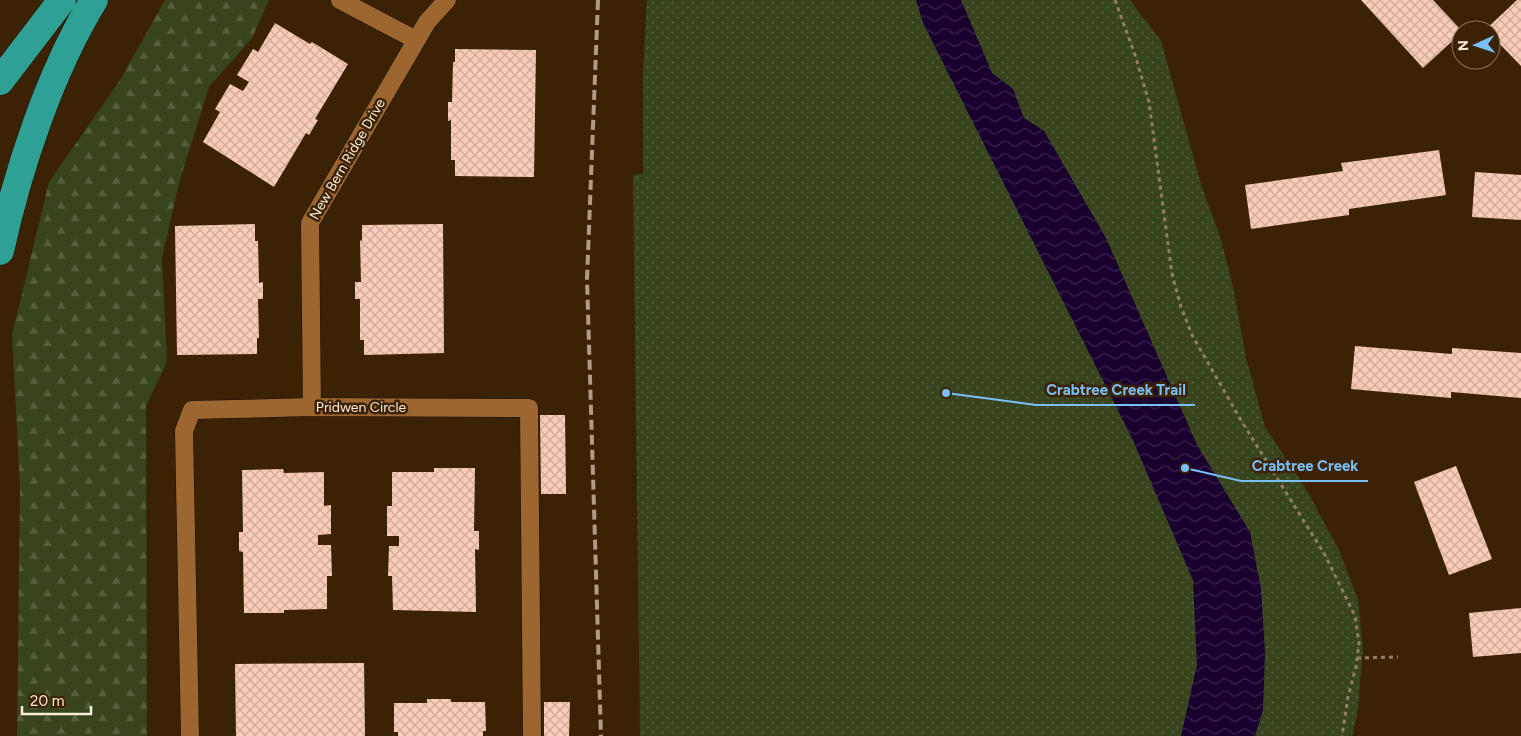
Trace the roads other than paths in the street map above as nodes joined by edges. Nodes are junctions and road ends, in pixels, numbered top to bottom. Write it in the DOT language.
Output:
graph roads {
  1 [pos="62,0"];
  2 [pos="94,0"];
  3 [pos="340,0"];
  4 [pos="447,0"];
  5 [pos="416,40"];
  6 [pos="0,81"];
  7 [pos="0,251"];
  8 [pos="312,407"];
  9 [pos="190,736"];
  10 [pos="532,736"];
  1 -- 6 [label="highway"];
  2 -- 7 [label="highway"];
  3 -- 5 [label="street"];
  4 -- 5 [label="street, New Bern Ridge Drive"];
  5 -- 8 [label="street, New Bern Ridge Drive"];
  8 -- 9 [label="street, Pridwen Circle"];
  8 -- 10 [label="street, Pridwen Circle"];
}
